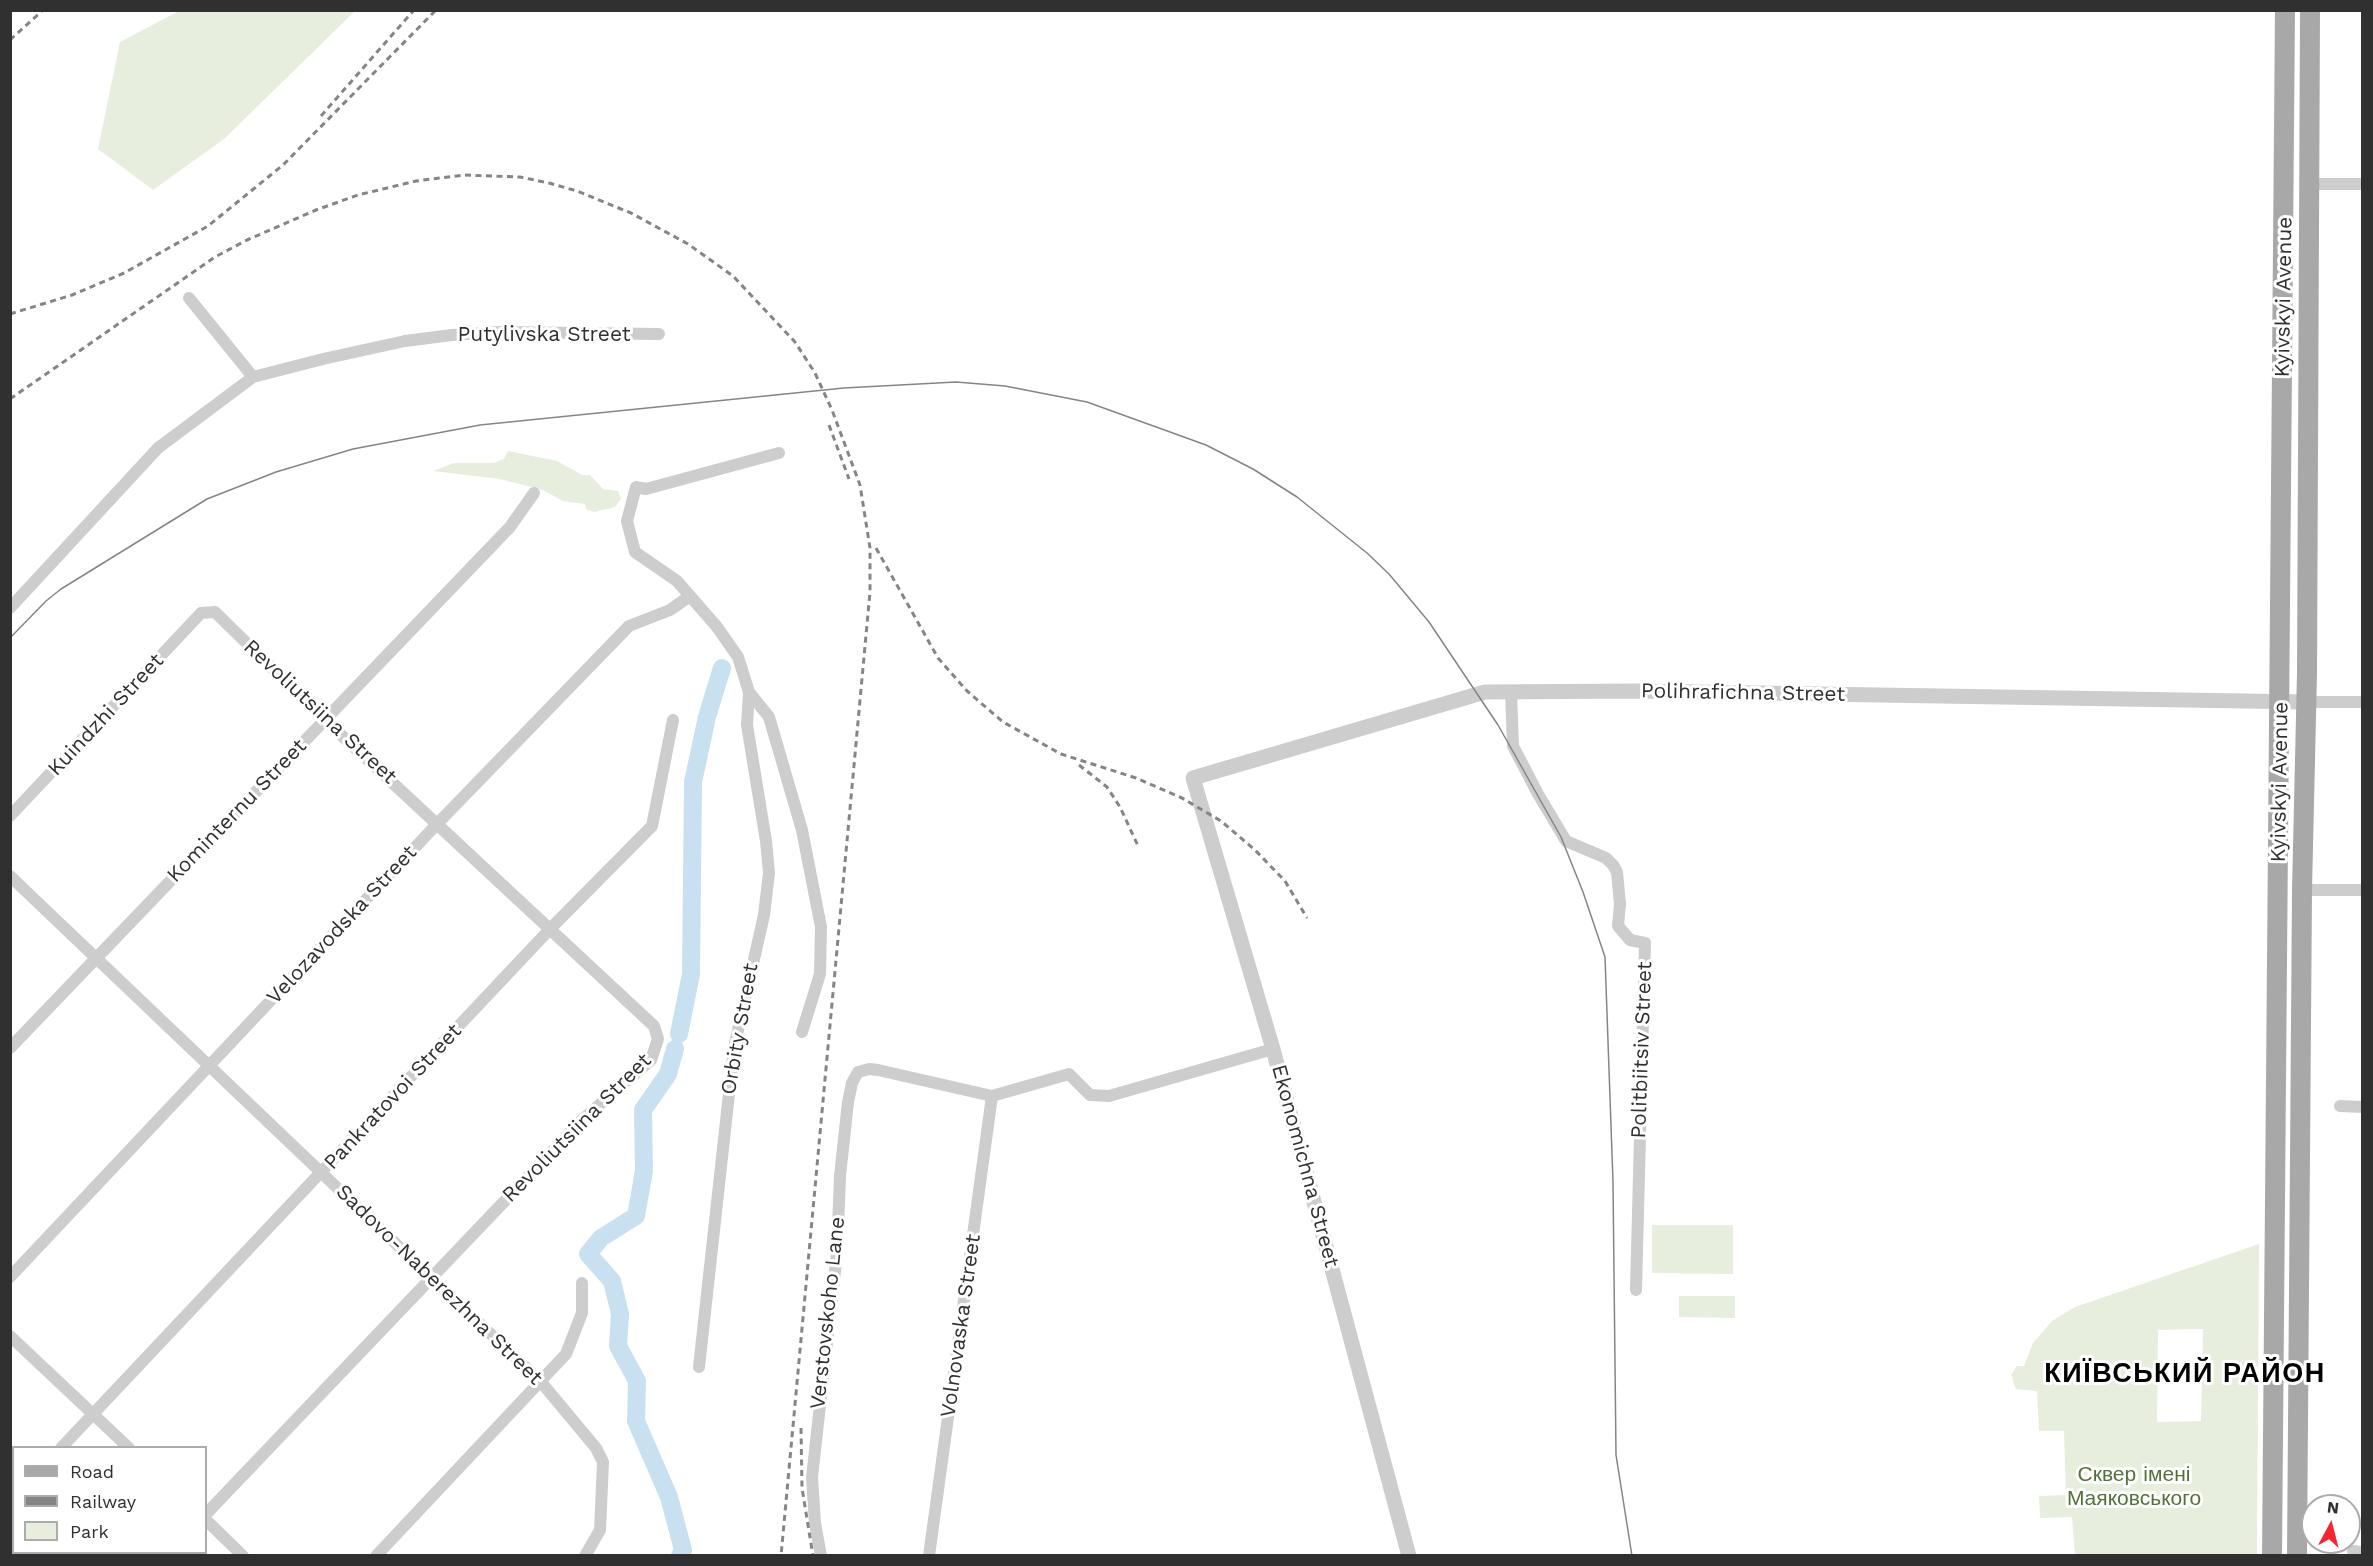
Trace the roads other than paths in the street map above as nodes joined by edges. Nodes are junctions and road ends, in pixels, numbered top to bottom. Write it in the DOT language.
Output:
graph roads {
  1 [pos="2285,10"];
  2 [pos="2310,10"];
  3 [pos="2309,184"];
  4 [pos="2362,184"];
  5 [pos="189,298"];
  6 [pos="659,334"];
  7 [pos="253,378"];
  8 [pos="779,453"];
  9 [pos="534,493"];
  10 [pos="690,596"];
  11 [pos="10,608"];
  12 [pos="201,613"];
  13 [pos="749,692"];
  14 [pos="1511,692"];
  15 [pos="2281,702"];
  16 [pos="2306,702"];
  17 [pos="2362,702"];
  18 [pos="325,720"];
  19 [pos="673,720"];
  20 [pos="1193,778"];
  21 [pos="10,816"];
  22 [pos="438,823"];
  23 [pos="10,876"];
  24 [pos="2302,890"];
  25 [pos="2362,890"];
  26 [pos="550,929"];
  27 [pos="96,959"];
  28 [pos="802,1032"];
  29 [pos="10,1048"];
  30 [pos="1273,1049"];
  31 [pos="210,1066"];
  32 [pos="992,1096"];
  33 [pos="2340,1106"];
  34 [pos="2362,1107"];
  35 [pos="321,1173"];
  36 [pos="432,1276"];
  37 [pos="10,1277"];
  38 [pos="582,1283"];
  39 [pos="1636,1290"];
  40 [pos="10,1336"];
  41 [pos="699,1367"];
  42 [pos="541,1382"];
  43 [pos="93,1414"];
  44 [pos="63,1446"];
  45 [pos="127,1446"];
  46 [pos="207,1513"];
  47 [pos="207,1521"];
  48 [pos="243,1556"];
  49 [pos="376,1556"];
  50 [pos="585,1556"];
  51 [pos="821,1556"];
  52 [pos="929,1556"];
  53 [pos="1409,1556"];
  54 [pos="2272,1556"];
  55 [pos="2296,1556"];
  1 -- 15 [label="main road, Kyivskyi Avenue"];
  2 -- 3 [label="main road, Kyivskyi Avenue"];
  3 -- 4 [label="street"];
  3 -- 16 [label="main road, Kyivskyi Avenue"];
  5 -- 7 [label="street"];
  6 -- 7 [label="street, Putylivska Street"];
  7 -- 11 [label="street, Putylivska Street"];
  8 -- 10 [label="street"];
  9 -- 18 [label="street, Kominternu Street"];
  10 -- 13 [label="street"];
  10 -- 22 [label="street, Velozavodska Street"];
  12 -- 18 [label="street, Revoliutsiina Street"];
  12 -- 21 [label="street, Kuindzhi Street"];
  13 -- 28 [label="street"];
  13 -- 41 [label="street, Orbity Street"];
  14 -- 15 [label="street, Polihrafichna Street"];
  14 -- 20 [label="street, Polihrafichna Street"];
  14 -- 39 [label="street, Politbiitsiv Street"];
  15 -- 16 [label="street, Polihrafichna Street"];
  15 -- 54 [label="main road, Kyivskyi Avenue"];
  16 -- 17 [label="street"];
  16 -- 24 [label="main road, Kyivskyi Avenue"];
  18 -- 22 [label="street, Revoliutsiina Street"];
  18 -- 27 [label="street, Kominternu Street"];
  19 -- 26 [label="street, Pankratovoi Street"];
  20 -- 30 [label="street, Ekonomichna Street"];
  22 -- 26 [label="street, Revoliutsiina Street"];
  22 -- 31 [label="street, Velozavodska Street"];
  23 -- 27 [label="street, Sadovo-Naberezhna Street"];
  24 -- 25 [label="street"];
  24 -- 55 [label="main road, Kyivskyi Avenue"];
  26 -- 35 [label="street, Pankratovoi Street"];
  26 -- 36 [label="street, Revoliutsiina Street"];
  27 -- 29 [label="street, Kominternu Street"];
  27 -- 31 [label="street, Sadovo-Naberezhna Street"];
  30 -- 32 [label="street"];
  30 -- 53 [label="street, Ekonomichna Street"];
  31 -- 35 [label="street, Sadovo-Naberezhna Street"];
  31 -- 37 [label="street, Velozavodska Street"];
  32 -- 51 [label="street, Verstovskoho Lane"];
  32 -- 52 [label="street, Volnovaska Street"];
  33 -- 34 [label="street"];
  35 -- 36 [label="street, Sadovo-Naberezhna Street"];
  35 -- 43 [label="street, Pankratovoi Street"];
  36 -- 42 [label="street, Sadovo-Naberezhna Street"];
  36 -- 46 [label="street, Revoliutsiina Street"];
  38 -- 42 [label="street"];
  40 -- 43 [label="street"];
  42 -- 49 [label="street"];
  42 -- 50 [label="street, Sadovo-Naberezhna Street"];
  43 -- 44 [label="street, Pankratovoi Street"];
  43 -- 45 [label="street"];
  47 -- 48 [label="street"];
}
